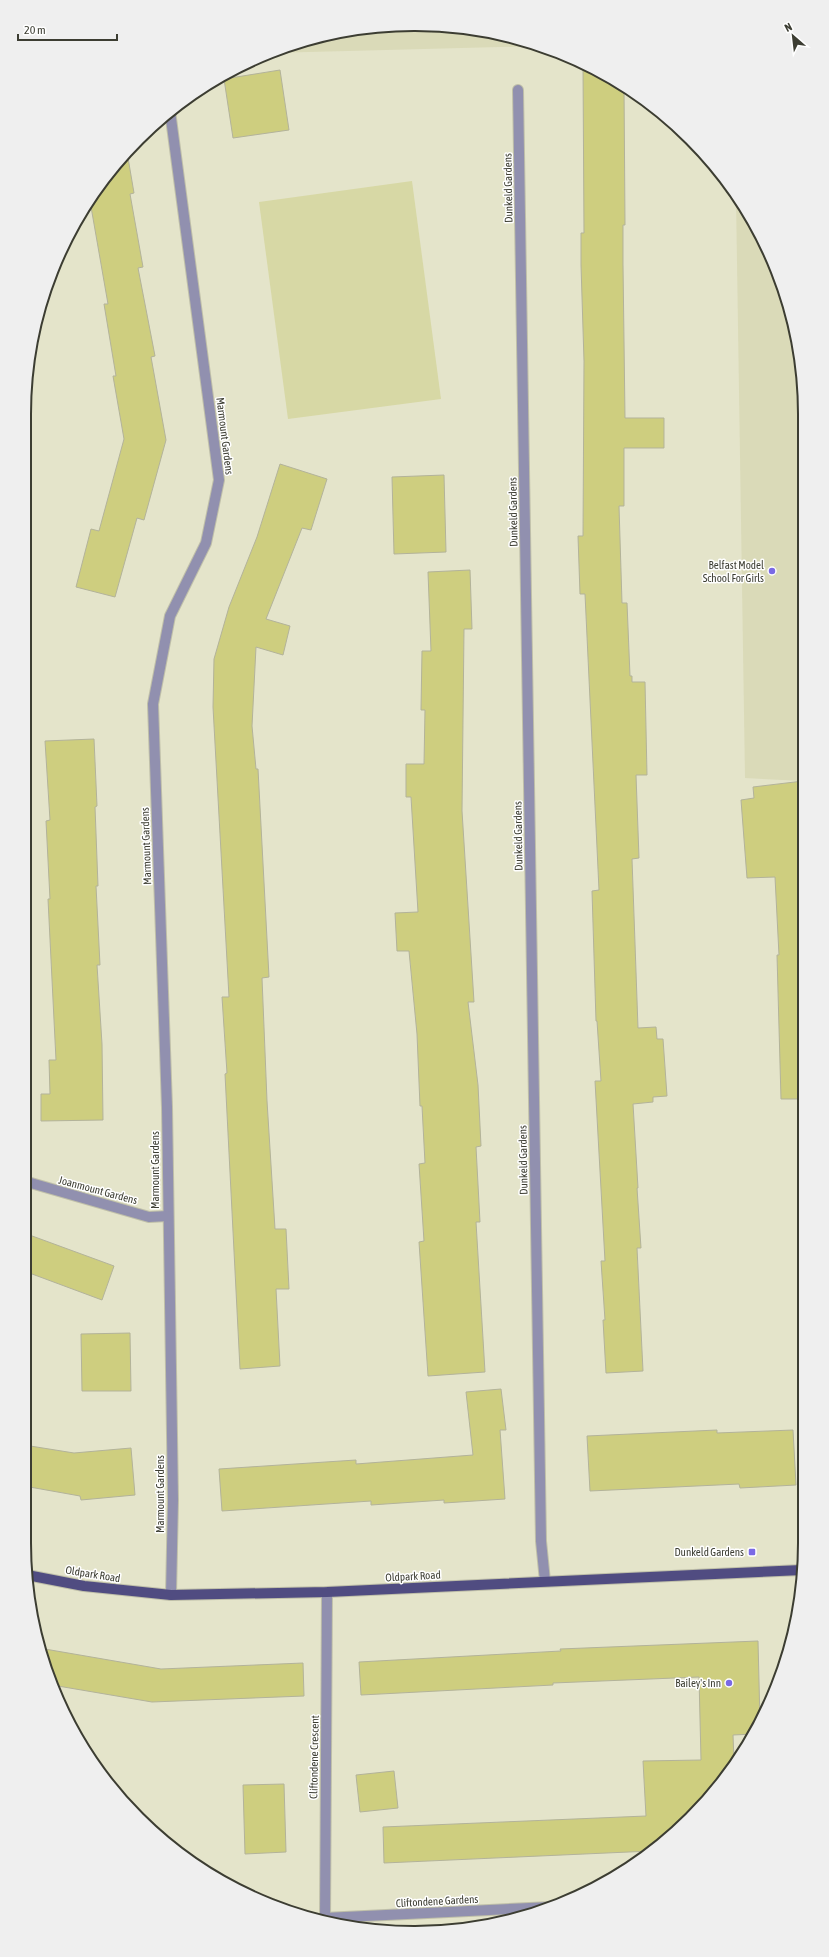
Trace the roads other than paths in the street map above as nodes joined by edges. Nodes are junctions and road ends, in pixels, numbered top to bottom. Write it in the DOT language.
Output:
graph roads {
  1 [pos="518,90"];
  2 [pos="171,118"];
  3 [pos="31,1183"];
  4 [pos="168,1216"];
  5 [pos="797,1570"];
  6 [pos="33,1576"];
  7 [pos="545,1581"];
  8 [pos="326,1592"];
  9 [pos="171,1595"];
  10 [pos="531,1908"];
  11 [pos="324,1915"];
  12 [pos="340,1919"];
  1 -- 7 [label="street, Dunkeld Gardens"];
  2 -- 4 [label="street, Marmount Gardens"];
  3 -- 4 [label="street, Joanmount Gardens"];
  4 -- 9 [label="street, Marmount Gardens"];
  5 -- 7 [label="main road, Oldpark Road"];
  6 -- 9 [label="main road, Oldpark Road"];
  7 -- 8 [label="main road, Oldpark Road"];
  8 -- 9 [label="main road, Oldpark Road"];
  8 -- 11 [label="street, Cliftondene Crescent"];
  10 -- 12 [label="street, Cliftondene Gardens"];
}
